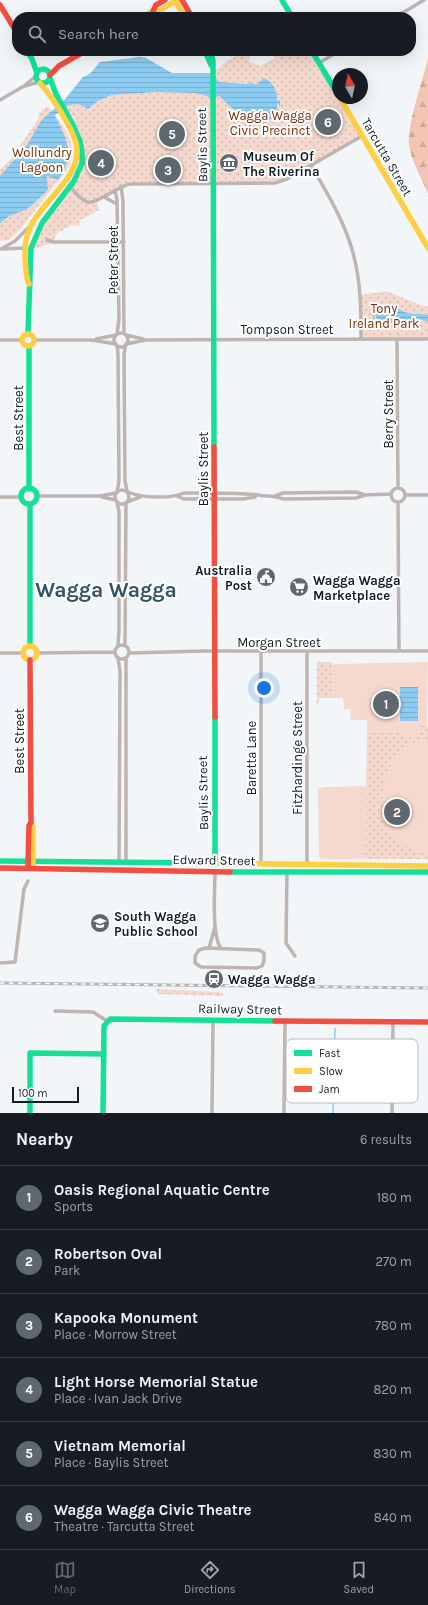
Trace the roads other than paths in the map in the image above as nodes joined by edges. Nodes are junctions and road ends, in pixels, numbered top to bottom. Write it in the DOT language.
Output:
graph roads {
  1 [pos="165,0"];
  2 [pos="176,0"];
  3 [pos="182,0"];
  4 [pos="282,0"];
  5 [pos="424,0"];
  6 [pos="0,5"];
  7 [pos="153,11"];
  8 [pos="182,12"];
  9 [pos="189,12"];
  10 [pos="289,12"];
  11 [pos="404,12"];
  12 [pos="12,25"];
  13 [pos="30,56"];
  14 [pos="76,56"];
  15 [pos="207,56"];
  16 [pos="212,56"];
  17 [pos="315,56"];
  18 [pos="330,56"];
  19 [pos="32,59"];
  20 [pos="319,63"];
  21 [pos="59,66"];
  22 [pos="44,69"];
  23 [pos="212,73"];
  24 [pos="36,74"];
  25 [pos="50,77"];
  26 [pos="40,82"];
  27 [pos="332,85"];
  28 [pos="24,86"];
  29 [pos="0,100"];
  30 [pos="343,104"];
  31 [pos="59,106"];
  32 [pos="63,112"];
  33 [pos="362,136"];
  34 [pos="311,165"];
  35 [pos="64,184"];
  36 [pos="213,184"];
  37 [pos="121,186"];
  38 [pos="70,188"];
  39 [pos="115,190"];
  40 [pos="104,196"];
  41 [pos="117,204"];
  42 [pos="32,224"];
  43 [pos="47,240"];
  44 [pos="118,242"];
  45 [pos="124,242"];
  46 [pos="28,248"];
  47 [pos="428,248"];
  48 [pos="0,249"];
  49 [pos="124,276"];
  50 [pos="118,277"];
  51 [pos="118,298"];
  52 [pos="123,298"];
  53 [pos="28,334"];
  54 [pos="125,334"];
  55 [pos="117,335"];
  56 [pos="361,339"];
  57 [pos="397,339"];
  58 [pos="428,339"];
  59 [pos="0,340"];
  60 [pos="22,340"];
  61 [pos="34,340"];
  62 [pos="91,340"];
  63 [pos="146,340"];
  64 [pos="214,340"];
  65 [pos="126,344"];
  66 [pos="117,345"];
  67 [pos="29,346"];
  68 [pos="124,381"];
  69 [pos="118,382"];
  70 [pos="118,404"];
  71 [pos="124,404"];
  72 [pos="118,432"];
  73 [pos="124,432"];
  74 [pos="119,455"];
  75 [pos="125,455"];
  76 [pos="398,488"];
  77 [pos="29,489"];
  78 [pos="127,492"];
  79 [pos="116,493"];
  80 [pos="391,494"];
  81 [pos="405,495"];
  82 [pos="428,495"];
  83 [pos="21,496"];
  84 [pos="37,496"];
  85 [pos="99,496"];
  86 [pos="143,496"];
  87 [pos="214,496"];
  88 [pos="0,497"];
  89 [pos="117,501"];
  90 [pos="126,502"];
  91 [pos="398,502"];
  92 [pos="30,504"];
  93 [pos="119,536"];
  94 [pos="125,536"];
  95 [pos="119,560"];
  96 [pos="125,560"];
  97 [pos="119,587"];
  98 [pos="125,587"];
  99 [pos="119,610"];
  100 [pos="125,610"];
  101 [pos="30,646"];
  102 [pos="118,646"];
  103 [pos="126,646"];
  104 [pos="399,651"];
  105 [pos="428,651"];
  106 [pos="115,652"];
  107 [pos="214,652"];
  108 [pos="260,652"];
  109 [pos="307,652"];
  110 [pos="0,653"];
  111 [pos="23,653"];
  112 [pos="38,653"];
  113 [pos="130,653"];
  114 [pos="118,658"];
  115 [pos="126,658"];
  116 [pos="30,660"];
  117 [pos="125,691"];
  118 [pos="120,692"];
  119 [pos="119,717"];
  120 [pos="126,717"];
  121 [pos="119,746"];
  122 [pos="126,746"];
  123 [pos="119,771"];
  124 [pos="126,771"];
  125 [pos="119,799"];
  126 [pos="126,799"];
  127 [pos="119,825"];
  128 [pos="126,825"];
  129 [pos="0,861"];
  130 [pos="31,862"];
  131 [pos="119,863"];
  132 [pos="126,863"];
  133 [pos="215,864"];
  134 [pos="261,864"];
  135 [pos="307,864"];
  136 [pos="428,866"];
  137 [pos="0,868"];
  138 [pos="31,868"];
  139 [pos="215,872"];
  140 [pos="287,872"];
  141 [pos="307,872"];
  142 [pos="428,872"];
  143 [pos="28,882"];
  144 [pos="215,928"];
  145 [pos="209,948"];
  146 [pos="222,949"];
  147 [pos="295,956"];
  148 [pos="0,963"];
  149 [pos="55,1011"];
  150 [pos="214,1020"];
  151 [pos="285,1020"];
  152 [pos="107,1021"];
  153 [pos="393,1021"];
  154 [pos="428,1022"];
  155 [pos="393,1039"];
  156 [pos="104,1054"];
  157 [pos="392,1103"];
  158 [pos="30,1113"];
  159 [pos="104,1113"];
  160 [pos="212,1113"];
  161 [pos="284,1113"];
  162 [pos="392,1113"];
  1 -- 7 [label="main road"];
  2 -- 7 [label="main road"];
  2 -- 8 [label="main road"];
  3 -- 9 [label="main road"];
  4 -- 10 [label="main road"];
  5 -- 11 [label="street"];
  6 -- 12 [label="main road"];
  13 -- 19 [label="main road"];
  14 -- 21 [label="main road"];
  15 -- 23 [label="main road"];
  16 -- 23 [label="main road"];
  17 -- 20 [label="main road"];
  18 -- 20 [label="street"];
  19 -- 22 [label="main road"];
  19 -- 24 [label="main road"];
  20 -- 27 [label="main road"];
  21 -- 22 [label="main road"];
  21 -- 25 [label="main road"];
  22 -- 24 [label="main road"];
  22 -- 25 [label="main road"];
  23 -- 36 [label="main road, Baylis Street"];
  24 -- 26 [label="main road"];
  24 -- 28 [label="street"];
  25 -- 26 [label="main road"];
  25 -- 31 [label="main road"];
  26 -- 28 [label="street"];
  26 -- 31 [label="main road"];
  28 -- 29 [label="street"];
  30 -- 33 [label="main road, Tarcutta Street"];
  31 -- 32 [label="main road"];
  32 -- 35 [label="main road"];
  32 -- 38 [label="main road"];
  33 -- 34 [label="street"];
  33 -- 47 [label="main road, Tarcutta Street"];
  34 -- 36 [label="street"];
  34 -- 56 [label="street"];
  35 -- 38 [label="main road"];
  35 -- 42 [label="main road"];
  36 -- 37 [label="street"];
  36 -- 64 [label="main road, Baylis Street"];
  37 -- 39 [label="street"];
  37 -- 45 [label="street, Peter Street"];
  38 -- 40 [label="street"];
  38 -- 46 [label="main road"];
  39 -- 40 [label="street"];
  39 -- 41 [label="street, Peter Street"];
  40 -- 41 [label="street"];
  41 -- 44 [label="street, Peter Street"];
  42 -- 46 [label="main road"];
  42 -- 48 [label="street"];
  43 -- 44 [label="street"];
  44 -- 45 [label="street"];
  44 -- 50 [label="street, Peter Street"];
  45 -- 49 [label="street, Peter Street"];
  46 -- 48 [label="street"];
  46 -- 53 [label="main road"];
  49 -- 50 [label="street"];
  49 -- 52 [label="street, Peter Street"];
  50 -- 51 [label="street, Peter Street"];
  51 -- 52 [label="street"];
  51 -- 55 [label="street, Peter Street"];
  52 -- 54 [label="street, Peter Street"];
  53 -- 60 [label="main road"];
  53 -- 61 [label="main road"];
  54 -- 55 [label="street"];
  54 -- 63 [label="street, Tompson Street"];
  54 -- 65 [label="street"];
  55 -- 62 [label="street"];
  55 -- 66 [label="street"];
  56 -- 57 [label="street, Tompson Street"];
  56 -- 64 [label="street, Tompson Street"];
  57 -- 58 [label="street, Tompson Street"];
  57 -- 76 [label="street, Berry Street"];
  59 -- 60 [label="street"];
  60 -- 67 [label="main road"];
  61 -- 62 [label="street"];
  61 -- 67 [label="main road"];
  62 -- 66 [label="street"];
  63 -- 64 [label="street, Tompson Street"];
  63 -- 65 [label="street, Tompson Street"];
  64 -- 87 [label="main road, Baylis Street"];
  65 -- 66 [label="street"];
  65 -- 68 [label="street"];
  66 -- 69 [label="street"];
  67 -- 77 [label="main road, Best Street"];
  68 -- 69 [label="street"];
  68 -- 71 [label="street"];
  69 -- 70 [label="street"];
  70 -- 71 [label="street"];
  70 -- 72 [label="street"];
  71 -- 73 [label="street"];
  72 -- 73 [label="street"];
  72 -- 74 [label="street"];
  73 -- 75 [label="street"];
  74 -- 75 [label="street"];
  74 -- 79 [label="street"];
  75 -- 78 [label="street"];
  76 -- 80 [label="street"];
  76 -- 81 [label="street"];
  77 -- 83 [label="main road"];
  77 -- 84 [label="main road"];
  78 -- 79 [label="street"];
  78 -- 86 [label="street"];
  78 -- 90 [label="street"];
  79 -- 85 [label="street"];
  79 -- 89 [label="street"];
  80 -- 87 [label="street"];
  80 -- 91 [label="street"];
  81 -- 82 [label="street"];
  81 -- 91 [label="street"];
  83 -- 88 [label="street"];
  83 -- 92 [label="main road"];
  84 -- 85 [label="street"];
  84 -- 92 [label="main road"];
  85 -- 89 [label="street"];
  86 -- 87 [label="street"];
  86 -- 90 [label="street"];
  87 -- 107 [label="main road, Baylis Street"];
  89 -- 90 [label="street"];
  89 -- 93 [label="street"];
  90 -- 94 [label="street"];
  91 -- 104 [label="street"];
  92 -- 101 [label="main road"];
  93 -- 94 [label="street"];
  93 -- 95 [label="street"];
  94 -- 96 [label="street"];
  95 -- 96 [label="street"];
  95 -- 97 [label="street"];
  96 -- 98 [label="street"];
  97 -- 98 [label="street"];
  97 -- 99 [label="street"];
  98 -- 100 [label="street"];
  99 -- 100 [label="street"];
  99 -- 102 [label="street"];
  100 -- 103 [label="street"];
  101 -- 111 [label="main road"];
  101 -- 112 [label="main road"];
  102 -- 103 [label="street"];
  102 -- 106 [label="street"];
  103 -- 113 [label="street"];
  104 -- 105 [label="street, Morgan Street"];
  104 -- 109 [label="street, Morgan Street"];
  106 -- 112 [label="street"];
  106 -- 114 [label="street"];
  107 -- 108 [label="street, Morgan Street"];
  107 -- 113 [label="street, Morgan Street"];
  107 -- 133 [label="main road, Baylis Street"];
  108 -- 109 [label="street, Morgan Street"];
  108 -- 134 [label="street, Baretta Lane"];
  109 -- 135 [label="street, Fitzhardinge Street"];
  110 -- 111 [label="street"];
  111 -- 116 [label="main road"];
  112 -- 116 [label="main road"];
  113 -- 115 [label="street"];
  114 -- 115 [label="street"];
  114 -- 118 [label="street"];
  115 -- 117 [label="street"];
  116 -- 130 [label="main road, Best Street"];
  117 -- 118 [label="street"];
  117 -- 120 [label="street"];
  118 -- 119 [label="street"];
  119 -- 120 [label="street"];
  119 -- 121 [label="street"];
  120 -- 122 [label="street"];
  121 -- 122 [label="street"];
  121 -- 123 [label="street"];
  122 -- 124 [label="street"];
  123 -- 124 [label="street"];
  123 -- 125 [label="street"];
  124 -- 126 [label="street"];
  125 -- 126 [label="street"];
  125 -- 127 [label="street"];
  126 -- 128 [label="street"];
  127 -- 128 [label="street"];
  127 -- 131 [label="street"];
  128 -- 132 [label="street"];
  129 -- 130 [label="main road, Edward Street"];
  130 -- 131 [label="main road, Edward Street"];
  130 -- 138 [label="main road, Best Street"];
  131 -- 132 [label="main road, Edward Street"];
  132 -- 133 [label="main road, Edward Street"];
  133 -- 134 [label="main road, Edward Street"];
  133 -- 139 [label="main road, Baylis Street"];
  134 -- 135 [label="main road, Edward Street"];
  135 -- 136 [label="main road, Edward Street"];
  135 -- 141 [label="main road"];
  137 -- 138 [label="main road, Edward Street"];
  138 -- 139 [label="main road, Edward Street"];
  139 -- 140 [label="main road, Edward Street"];
  139 -- 144 [label="street"];
  140 -- 141 [label="main road, Edward Street"];
  140 -- 147 [label="street"];
  141 -- 142 [label="main road, Edward Street"];
  143 -- 148 [label="street"];
  144 -- 145 [label="street"];
  144 -- 146 [label="street"];
  145 -- 146 [label="street"];
  145 -- 146 [label="street"];
  149 -- 152 [label="street"];
  150 -- 151 [label="main road, Railway Street"];
  150 -- 152 [label="main road, Railway Street"];
  150 -- 160 [label="street"];
  151 -- 153 [label="main road, Railway Street"];
  151 -- 161 [label="street"];
  152 -- 156 [label="main road"];
  153 -- 154 [label="main road, Railway Street"];
  153 -- 155 [label="street"];
  156 -- 158 [label="main road"];
  156 -- 159 [label="main road"];
  157 -- 162 [label="street"];
}
